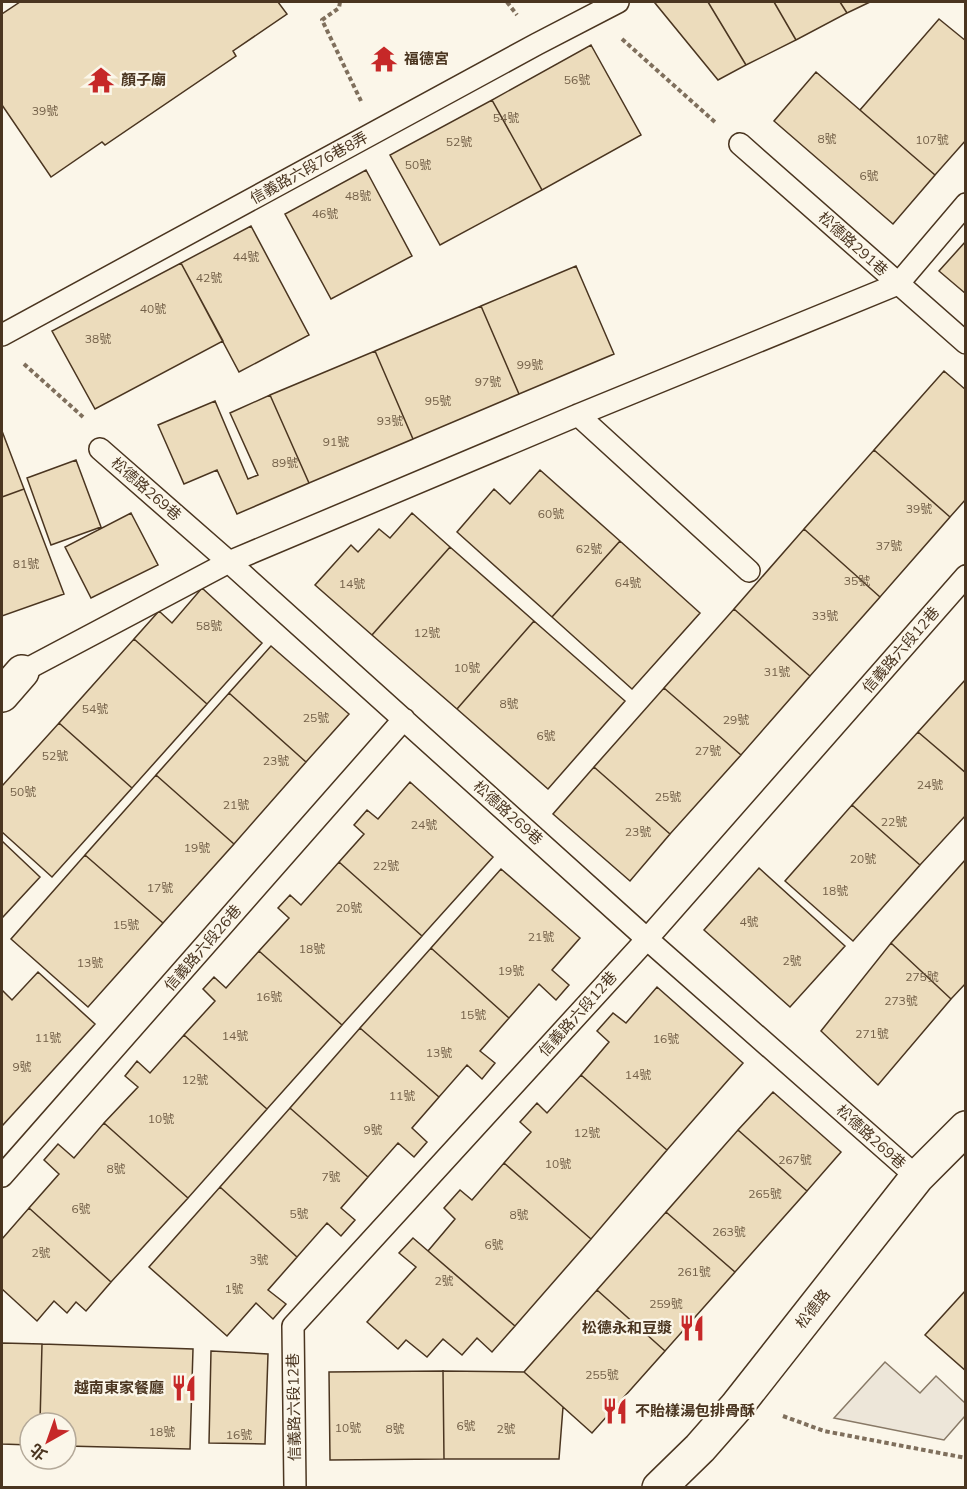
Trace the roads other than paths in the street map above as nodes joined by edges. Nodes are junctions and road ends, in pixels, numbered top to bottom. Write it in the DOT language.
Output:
graph roads {
  1 [pos="618,2"];
  2 [pos="740,144"];
  3 [pos="966,204"];
  4 [pos="898,284"];
  5 [pos="2,335"];
  6 [pos="966,343"];
  7 [pos="578,415"];
  8 [pos="100,449"];
  9 [pos="229,562"];
  10 [pos="749,571"];
  11 [pos="966,576"];
  12 [pos="8,683"];
  13 [pos="404,719"];
  14 [pos="647,939"];
  15 [pos="966,1128"];
  16 [pos="2,1176"];
  17 [pos="917,1178"];
  18 [pos="295,1488"];
  19 [pos="659,1488"];
  1 -- 5 [label="lane, 信義路六段76巷8弄"];
  2 -- 4 [label="lane, 松德路291巷"];
  3 -- 4 [label="lane"];
  4 -- 6 [label="lane, 松德路291巷"];
  4 -- 7 [label="lane"];
  7 -- 9 [label="lane"];
  7 -- 10 [label="lane"];
  8 -- 9 [label="lane, 松德路269巷"];
  9 -- 12 [label="lane"];
  9 -- 13 [label="lane, 松德路269巷"];
  11 -- 14 [label="lane, 信義路六段12巷"];
  13 -- 14 [label="lane, 松德路269巷"];
  13 -- 16 [label="lane, 信義路六段26巷"];
  14 -- 17 [label="lane, 松德路269巷"];
  14 -- 18 [label="lane, 信義路六段12巷"];
  15 -- 17 [label="street, 松德路"];
  17 -- 19 [label="street, 松德路"];
}
